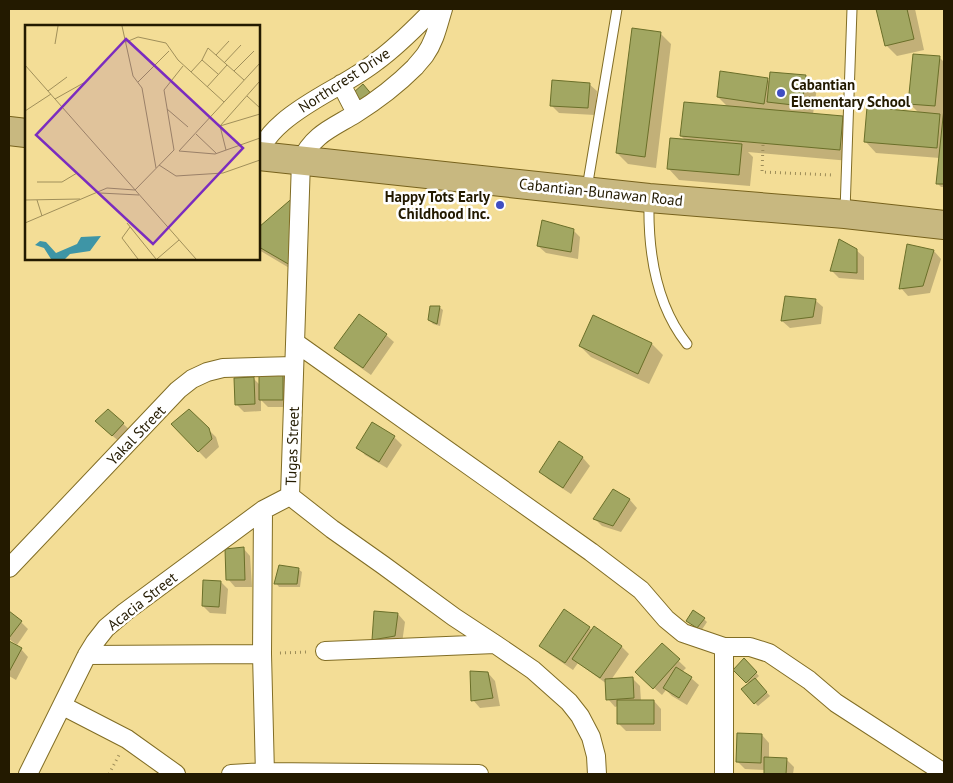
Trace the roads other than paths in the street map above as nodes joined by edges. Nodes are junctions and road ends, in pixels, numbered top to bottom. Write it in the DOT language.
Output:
graph roads {
  1 [pos="434,9"];
  2 [pos="442,9"];
  3 [pos="617,9"];
  4 [pos="852,9"];
  5 [pos="341,84"];
  6 [pos="356,113"];
  7 [pos="9,131"];
  8 [pos="25,133"];
  9 [pos="260,157"];
  10 [pos="302,161"];
  11 [pos="586,191"];
  12 [pos="649,198"];
  13 [pos="845,214"];
  14 [pos="944,225"];
  15 [pos="296,343"];
  16 [pos="687,344"];
  17 [pos="294,366"];
  18 [pos="290,496"];
  19 [pos="263,510"];
  20 [pos="9,568"];
  21 [pos="495,644"];
  22 [pos="724,647"];
  23 [pos="325,651"];
  24 [pos="262,654"];
  25 [pos="87,655"];
  26 [pos="63,706"];
  27 [pos="265,773"];
  28 [pos="942,773"];
  29 [pos="28,774"];
  30 [pos="176,774"];
  31 [pos="231,774"];
  32 [pos="479,774"];
  33 [pos="597,774"];
  34 [pos="724,774"];
  1 -- 5 [label="street, Northcrest Drive"];
  2 -- 6 [label="street, Northcrest Drive"];
  3 -- 11 [label="lane"];
  4 -- 13 [label="lane"];
  5 -- 6 [label="street"];
  5 -- 9 [label="street, Northcrest Drive"];
  6 -- 10 [label="street, Northcrest Drive"];
  7 -- 8 [label="main road"];
  9 -- 10 [label="main road, Cabantian-Bunawan Road"];
  10 -- 11 [label="main road, Cabantian-Bunawan Road"];
  10 -- 15 [label="street, Tugas Street"];
  11 -- 12 [label="main road, Cabantian-Bunawan Road"];
  12 -- 13 [label="main road, Cabantian-Bunawan Road"];
  12 -- 16 [label="lane"];
  13 -- 14 [label="main road, Cabantian-Bunawan Road"];
  15 -- 17 [label="street, Tugas Street"];
  15 -- 22 [label="street"];
  17 -- 18 [label="street, Tugas Street"];
  17 -- 20 [label="street, Yakal Street"];
  18 -- 19 [label="street, Tugas Street"];
  18 -- 21 [label="street"];
  19 -- 24 [label="street"];
  19 -- 25 [label="street, Acacia Street"];
  21 -- 23 [label="street"];
  21 -- 33 [label="street"];
  22 -- 28 [label="street"];
  22 -- 34 [label="street"];
  24 -- 25 [label="street"];
  24 -- 27 [label="street"];
  25 -- 26 [label="street, Acacia Street"];
  26 -- 29 [label="street, Acacia Street"];
  26 -- 30 [label="street"];
  27 -- 31 [label="street"];
  27 -- 32 [label="street"];
}
